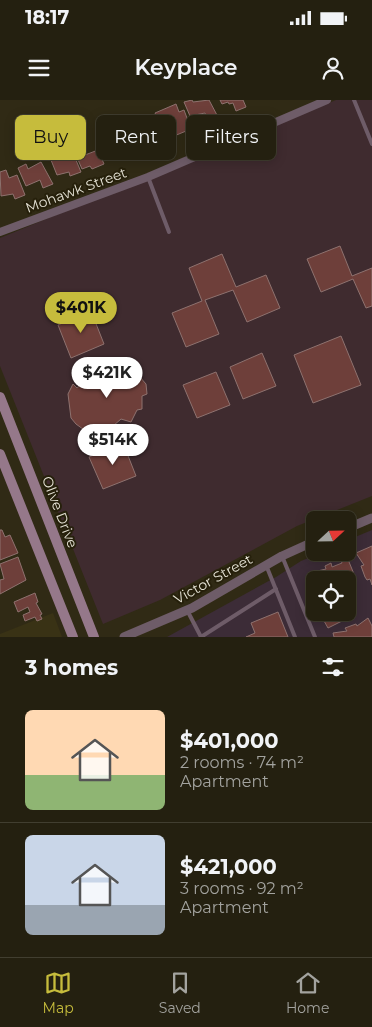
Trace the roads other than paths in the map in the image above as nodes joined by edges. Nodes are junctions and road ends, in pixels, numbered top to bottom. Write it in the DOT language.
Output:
graph roads {
  1 [pos="326,100"];
  2 [pos="354,100"];
  3 [pos="372,144"];
  4 [pos="148,177"];
  5 [pos="0,232"];
  6 [pos="169,232"];
  7 [pos="0,397"];
  8 [pos="0,454"];
  9 [pos="372,518"];
  10 [pos="356,525"];
  11 [pos="306,545"];
  12 [pos="282,556"];
  13 [pos="266,565"];
  14 [pos="276,589"];
  15 [pos="187,610"];
  16 [pos="73,637"];
  17 [pos="94,637"];
  18 [pos="124,637"];
  19 [pos="201,637"];
  20 [pos="295,637"];
  21 [pos="316,637"];
  1 -- 4 [label="street, Mohawk Street"];
  2 -- 3 [label="lane"];
  4 -- 5 [label="street, Mohawk Street"];
  4 -- 6 [label="lane"];
  7 -- 17 [label="main road, Olive Drive"];
  8 -- 16 [label="main road"];
  9 -- 10 [label="street"];
  11 -- 12 [label="street, Victor Street"];
  12 -- 13 [label="street, Victor Street"];
  12 -- 21 [label="lane"];
  13 -- 14 [label="lane"];
  13 -- 15 [label="street, Victor Street"];
  14 -- 19 [label="lane"];
  14 -- 20 [label="lane"];
  15 -- 18 [label="street, Victor Street"];
  15 -- 19 [label="lane"];
}
